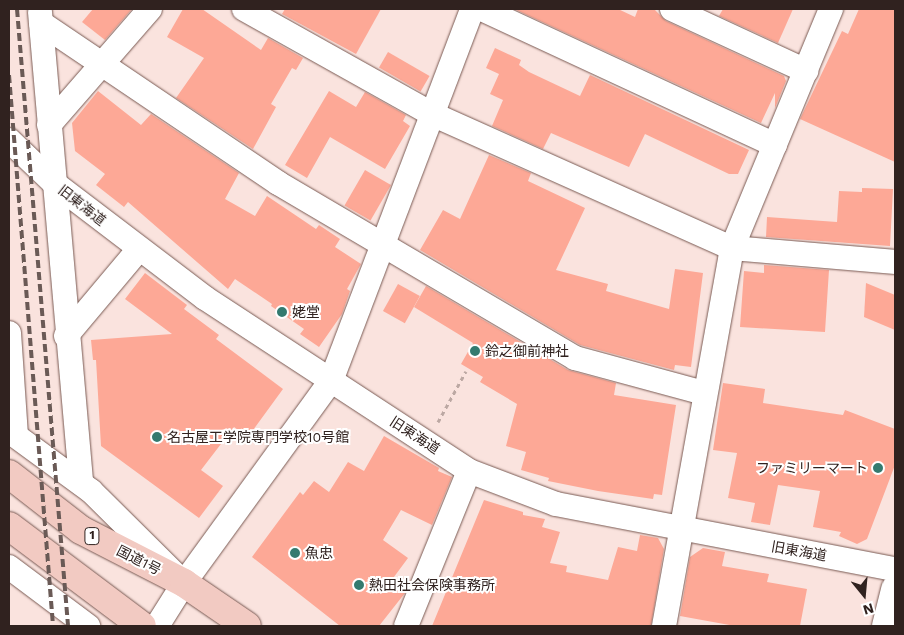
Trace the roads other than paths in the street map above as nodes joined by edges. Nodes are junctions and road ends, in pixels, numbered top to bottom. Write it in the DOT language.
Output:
graph roads {
  1 [pos="150,9"];
  2 [pos="244,9"];
  3 [pos="472,9"];
  4 [pos="482,9"];
  5 [pos="672,9"];
  6 [pos="831,9"];
  7 [pos="40,16"];
  8 [pos="103,62"];
  9 [pos="806,71"];
  10 [pos="432,114"];
  11 [pos="49,125"];
  12 [pos="9,140"];
  13 [pos="775,145"];
  14 [pos="54,183"];
  15 [pos="382,242"];
  16 [pos="732,248"];
  17 [pos="139,249"];
  18 [pos="895,262"];
  19 [pos="9,333"];
  20 [pos="66,336"];
  21 [pos="331,381"];
  22 [pos="704,393"];
  23 [pos="12,433"];
  24 [pos="469,471"];
  25 [pos="9,474"];
  26 [pos="81,483"];
  27 [pos="9,526"];
  28 [pos="684,530"];
  29 [pos="9,567"];
  30 [pos="895,569"];
  31 [pos="184,583"];
  32 [pos="895,590"];
  33 [pos="88,626"];
  34 [pos="142,626"];
  35 [pos="157,626"];
  36 [pos="247,626"];
  37 [pos="406,626"];
  38 [pos="664,626"];
  39 [pos="886,626"];
  1 -- 8 [label="street"];
  2 -- 10 [label="street"];
  3 -- 10 [label="street"];
  4 -- 13 [label="street"];
  5 -- 9 [label="street"];
  6 -- 9 [label="street"];
  7 -- 8 [label="street"];
  7 -- 11 [label="street"];
  8 -- 11 [label="street"];
  8 -- 15 [label="street"];
  9 -- 13 [label="street"];
  10 -- 15 [label="street"];
  10 -- 16 [label="street"];
  11 -- 14 [label="street"];
  12 -- 14 [label="street, 旧東海道"];
  13 -- 16 [label="street"];
  14 -- 17 [label="street, 旧東海道"];
  14 -- 20 [label="street"];
  15 -- 21 [label="street"];
  15 -- 22 [label="street"];
  16 -- 18 [label="street"];
  16 -- 22 [label="street"];
  17 -- 20 [label="street"];
  17 -- 21 [label="street, 旧東海道"];
  19 -- 23 [label="street"];
  20 -- 26 [label="street"];
  21 -- 24 [label="street, 旧東海道"];
  21 -- 31 [label="street"];
  22 -- 28 [label="street"];
  23 -- 26 [label="street"];
  24 -- 28 [label="street, 旧東海道"];
  24 -- 37 [label="street"];
  25 -- 31 [label="highway, 国道1号 / 1"];
  26 -- 31 [label="street"];
  27 -- 34 [label="highway"];
  28 -- 30 [label="street, 旧東海道"];
  28 -- 38 [label="street"];
  29 -- 33 [label="street"];
  31 -- 35 [label="street"];
  31 -- 36 [label="highway, 国道1号 / 1"];
  32 -- 39 [label="main road"];
}
